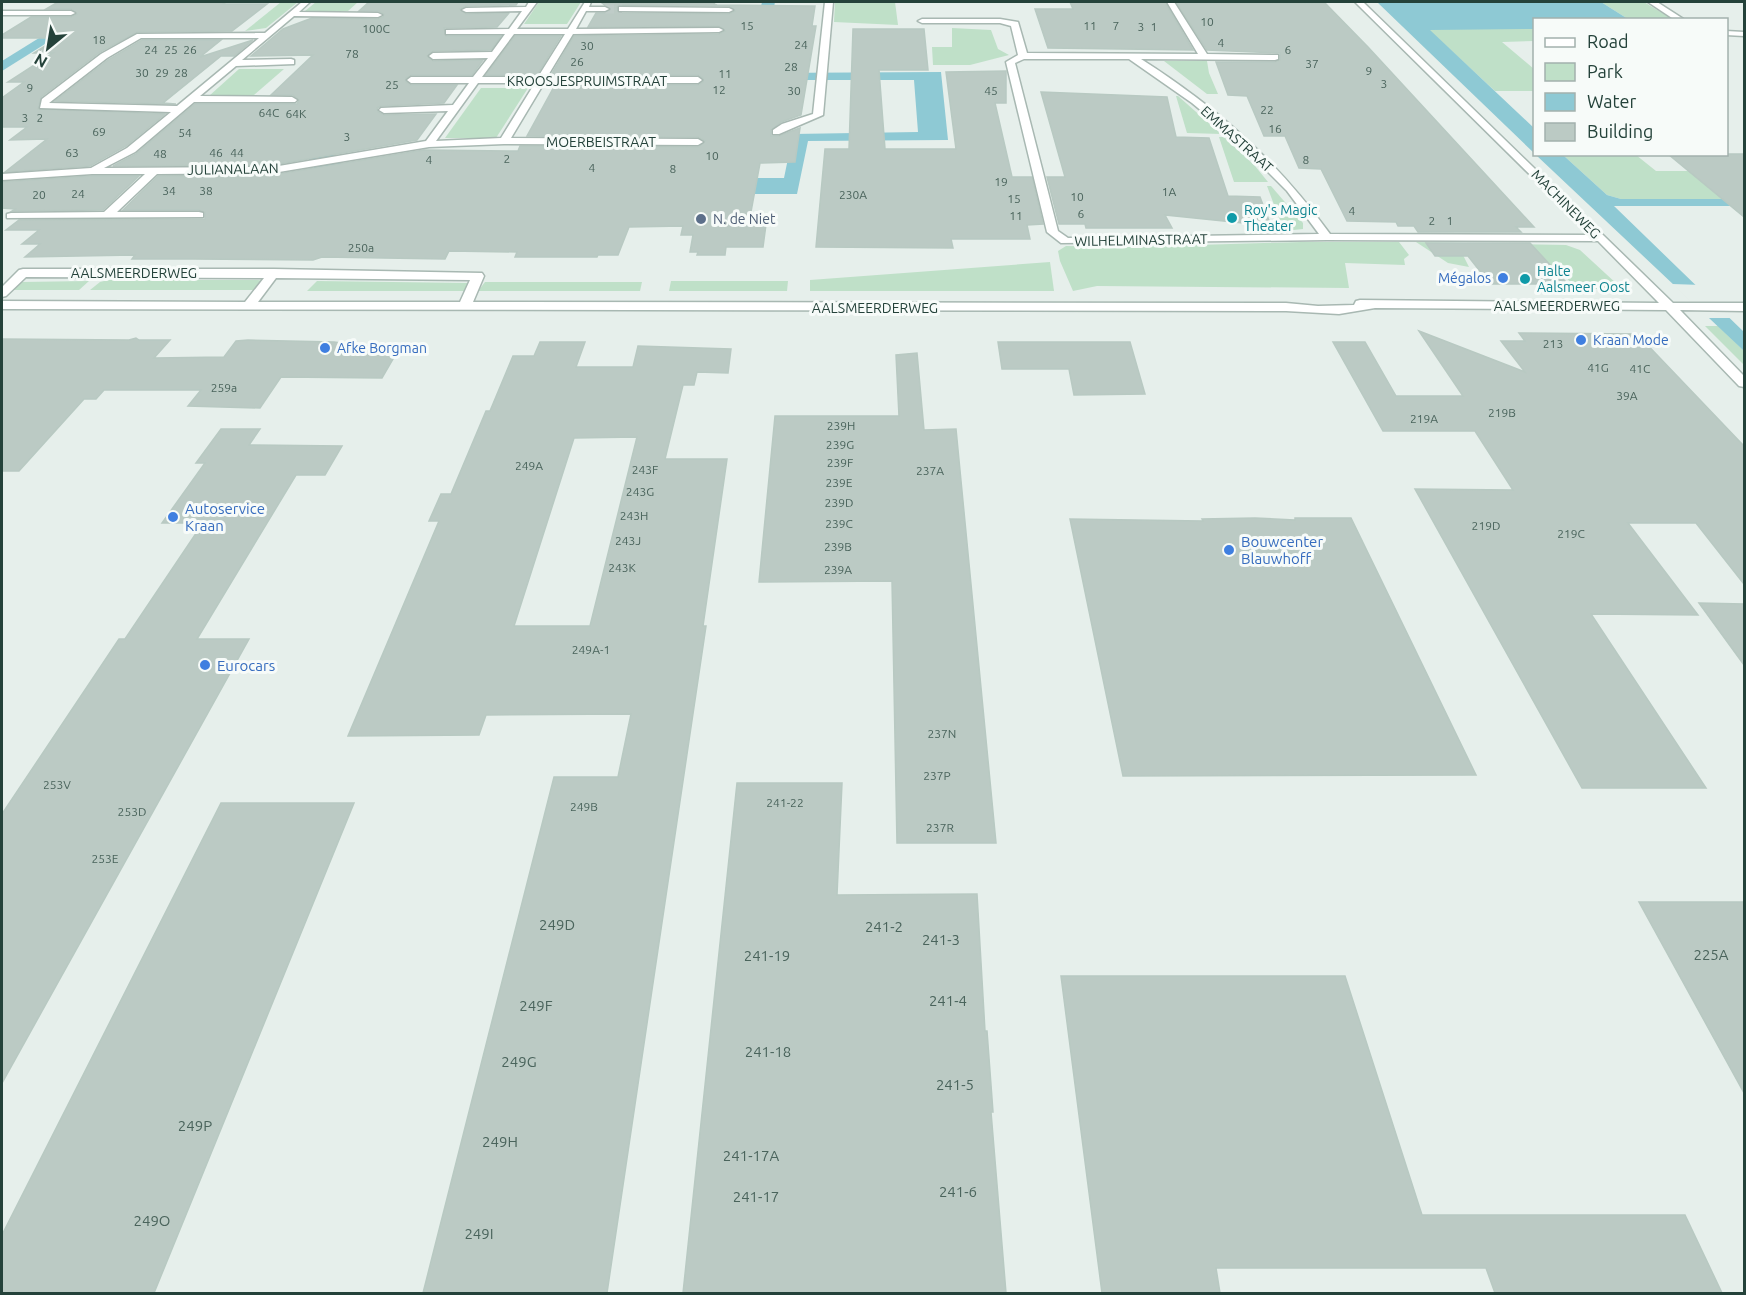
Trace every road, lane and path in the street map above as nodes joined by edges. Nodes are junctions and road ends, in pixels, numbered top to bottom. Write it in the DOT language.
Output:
graph roads {
  1 [pos="42,2"];
  2 [pos="306,2"];
  3 [pos="829,2"];
  4 [pos="1171,2"];
  5 [pos="1359,2"];
  6 [pos="1652,2"];
  7 [pos="530,5"];
  8 [pos="585,5"];
  9 [pos="605,9"];
  10 [pos="622,9"];
  11 [pos="466,10"];
  12 [pos="729,10"];
  13 [pos="2,13"];
  14 [pos="22,13"];
  15 [pos="71,13"];
  16 [pos="292,14"];
  17 [pos="378,15"];
  18 [pos="1678,18"];
  19 [pos="922,21"];
  20 [pos="2,25"];
  21 [pos="512,30"];
  22 [pos="570,30"];
  23 [pos="719,30"];
  24 [pos="449,32"];
  25 [pos="1728,33"];
  26 [pos="1744,34"];
  27 [pos="268,35"];
  28 [pos="493,55"];
  29 [pos="433,56"];
  30 [pos="1023,56"];
  31 [pos="1131,57"];
  32 [pos="1204,57"];
  33 [pos="1275,57"];
  34 [pos="291,62"];
  35 [pos="234,63"];
  36 [pos="411,80"];
  37 [pos="698,80"];
  38 [pos="538,81"];
  39 [pos="476,82"];
  40 [pos="192,99"];
  41 [pos="292,100"];
  42 [pos="457,108"];
  43 [pos="179,109"];
  44 [pos="384,110"];
  45 [pos="776,132"];
  46 [pos="504,141"];
  47 [pos="698,142"];
  48 [pos="429,144"];
  49 [pos="92,171"];
  50 [pos="154,171"];
  51 [pos="2,177"];
  52 [pos="106,215"];
  53 [pos="199,215"];
  54 [pos="11,216"];
  55 [pos="1327,237"];
  56 [pos="1601,238"];
  57 [pos="274,273"];
  58 [pos="2,293"];
  59 [pos="2,305"];
  60 [pos="248,306"];
  61 [pos="464,307"];
  62 [pos="1670,307"];
  63 [pos="1739,309"];
  64 [pos="1744,383"];
  1 -- 14 [label="street"];
  2 -- 16 [label="street, JULIANALAAN"];
  3 -- 45 [label="street"];
  4 -- 32 [label="street"];
  5 -- 56 [label="street, MACHINEWEG"];
  6 -- 18 [label="street"];
  7 -- 11 [label="street"];
  7 -- 21 [label="street"];
  8 -- 9 [label="street"];
  8 -- 22 [label="street"];
  10 -- 12 [label="street"];
  13 -- 14 [label="street"];
  14 -- 15 [label="street"];
  14 -- 20 [label="street"];
  16 -- 17 [label="street"];
  16 -- 27 [label="street, JULIANALAAN"];
  19 -- 30 [label="street"];
  21 -- 22 [label="street"];
  21 -- 24 [label="street"];
  21 -- 28 [label="street"];
  22 -- 23 [label="street"];
  22 -- 38 [label="street"];
  25 -- 26 [label="street"];
  27 -- 35 [label="street, JULIANALAAN"];
  27 -- 43 [label="street"];
  28 -- 29 [label="street"];
  28 -- 39 [label="street"];
  30 -- 31 [label="street"];
  30 -- 55 [label="street, WILHELMINASTRAAT"];
  31 -- 32 [label="street"];
  31 -- 55 [label="street, EMMASTRAAT"];
  32 -- 33 [label="street"];
  34 -- 35 [label="street"];
  35 -- 40 [label="street, JULIANALAAN"];
  36 -- 39 [label="street, KROOSJESPRUIMSTRAAT"];
  37 -- 38 [label="street, KROOSJESPRUIMSTRAAT"];
  38 -- 39 [label="street, KROOSJESPRUIMSTRAAT"];
  38 -- 46 [label="street"];
  39 -- 42 [label="street"];
  40 -- 41 [label="street"];
  40 -- 43 [label="street, JULIANALAAN"];
  42 -- 44 [label="street"];
  42 -- 48 [label="street"];
  43 -- 49 [label="street, JULIANALAAN"];
  46 -- 47 [label="street, MOERBEISTRAAT"];
  46 -- 48 [label="street, MOERBEISTRAAT"];
  48 -- 50 [label="street, JULIANALAAN"];
  49 -- 50 [label="street, JULIANALAAN"];
  49 -- 51 [label="street, JULIANALAAN"];
  50 -- 52 [label="street"];
  52 -- 53 [label="street"];
  52 -- 54 [label="street"];
  55 -- 56 [label="street, WILHELMINASTRAAT"];
  56 -- 62 [label="street, MACHINEWEG"];
  57 -- 58 [label="street, AALSMEERDERWEG"];
  57 -- 60 [label="street"];
  57 -- 61 [label="street, AALSMEERDERWEG"];
  59 -- 60 [label="street, AALSMEERDERWEG"];
  60 -- 61 [label="street, AALSMEERDERWEG"];
  61 -- 62 [label="street, AALSMEERDERWEG"];
  62 -- 63 [label="street, AALSMEERDERWEG"];
  62 -- 64 [label="street, MACHINEWEG"];
}
